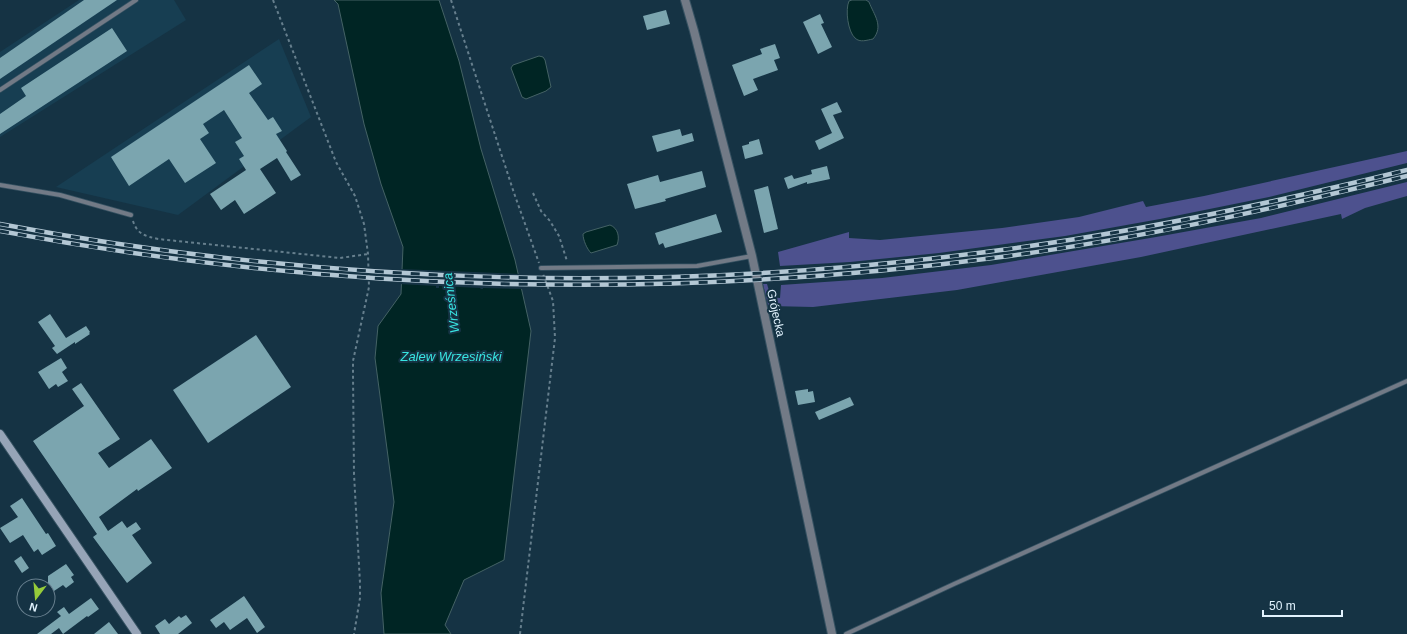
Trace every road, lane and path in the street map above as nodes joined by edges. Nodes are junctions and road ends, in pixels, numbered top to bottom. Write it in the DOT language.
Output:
graph roads {
  1 [pos="136,0"];
  2 [pos="273,0"];
  3 [pos="451,0"];
  4 [pos="685,0"];
  5 [pos="0,90"];
  6 [pos="0,185"];
  7 [pos="533,193"];
  8 [pos="130,215"];
  9 [pos="368,254"];
  10 [pos="752,256"];
  11 [pos="541,268"];
  12 [pos="568,268"];
  13 [pos="1407,381"];
  14 [pos="0,434"];
  15 [pos="137,634"];
  16 [pos="354,634"];
  17 [pos="520,634"];
  18 [pos="832,634"];
  19 [pos="846,634"];
  1 -- 5 [label="lane"];
  2 -- 9 [label="path"];
  3 -- 11 [label="path"];
  4 -- 10 [label="street, Grójecka"];
  6 -- 8 [label="lane"];
  7 -- 12 [label="path"];
  8 -- 9 [label="path"];
  9 -- 16 [label="path"];
  10 -- 12 [label="lane"];
  10 -- 18 [label="street, Grójecka"];
  11 -- 12 [label="lane"];
  11 -- 17 [label="path"];
  13 -- 19 [label="lane"];
  14 -- 15 [label="street"];
}
